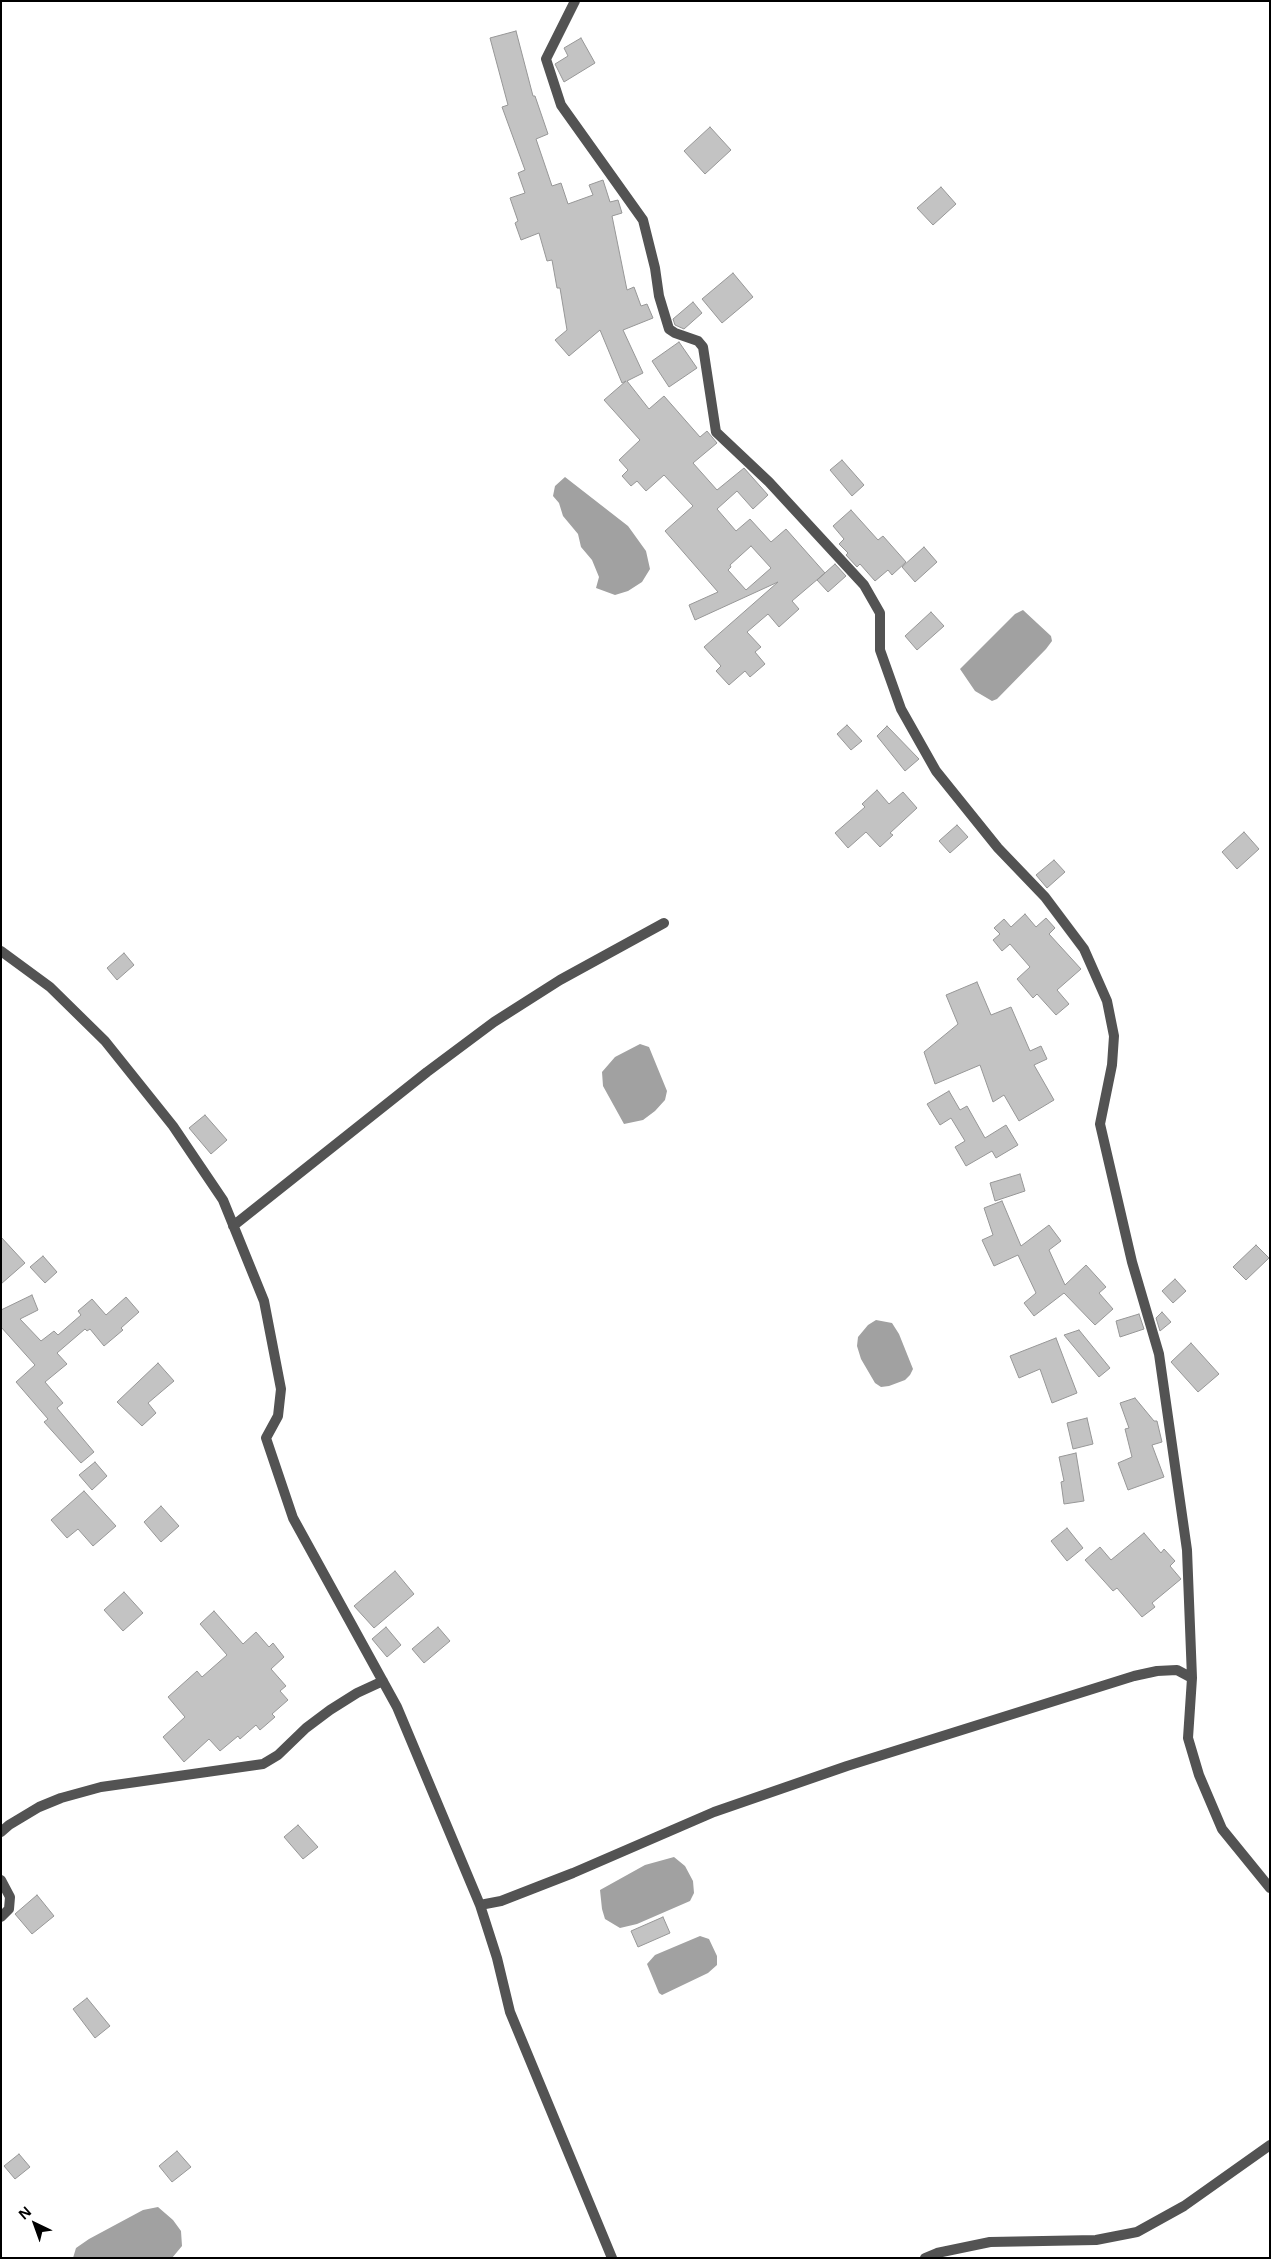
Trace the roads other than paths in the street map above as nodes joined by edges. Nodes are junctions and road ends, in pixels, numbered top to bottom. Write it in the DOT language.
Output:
graph roads {
  1 [pos="574,1"];
  2 [pos="664,923"];
  3 [pos="1,951"];
  4 [pos="233,1226"];
  5 [pos="1192,1678"];
  6 [pos="383,1681"];
  7 [pos="1,1832"];
  8 [pos="1,1880"];
  9 [pos="1270,1888"];
  10 [pos="480,1905"];
  11 [pos="1,1917"];
  12 [pos="1270,2145"];
  13 [pos="612,2258"];
  14 [pos="925,2258"];
  1 -- 5 [label="street"];
  2 -- 4 [label="street"];
  3 -- 4 [label="street"];
  4 -- 6 [label="street"];
  5 -- 9 [label="street"];
  5 -- 10 [label="street"];
  6 -- 7 [label="street"];
  6 -- 10 [label="street"];
  8 -- 11 [label="street"];
  10 -- 13 [label="street"];
  12 -- 14 [label="street"];
}
